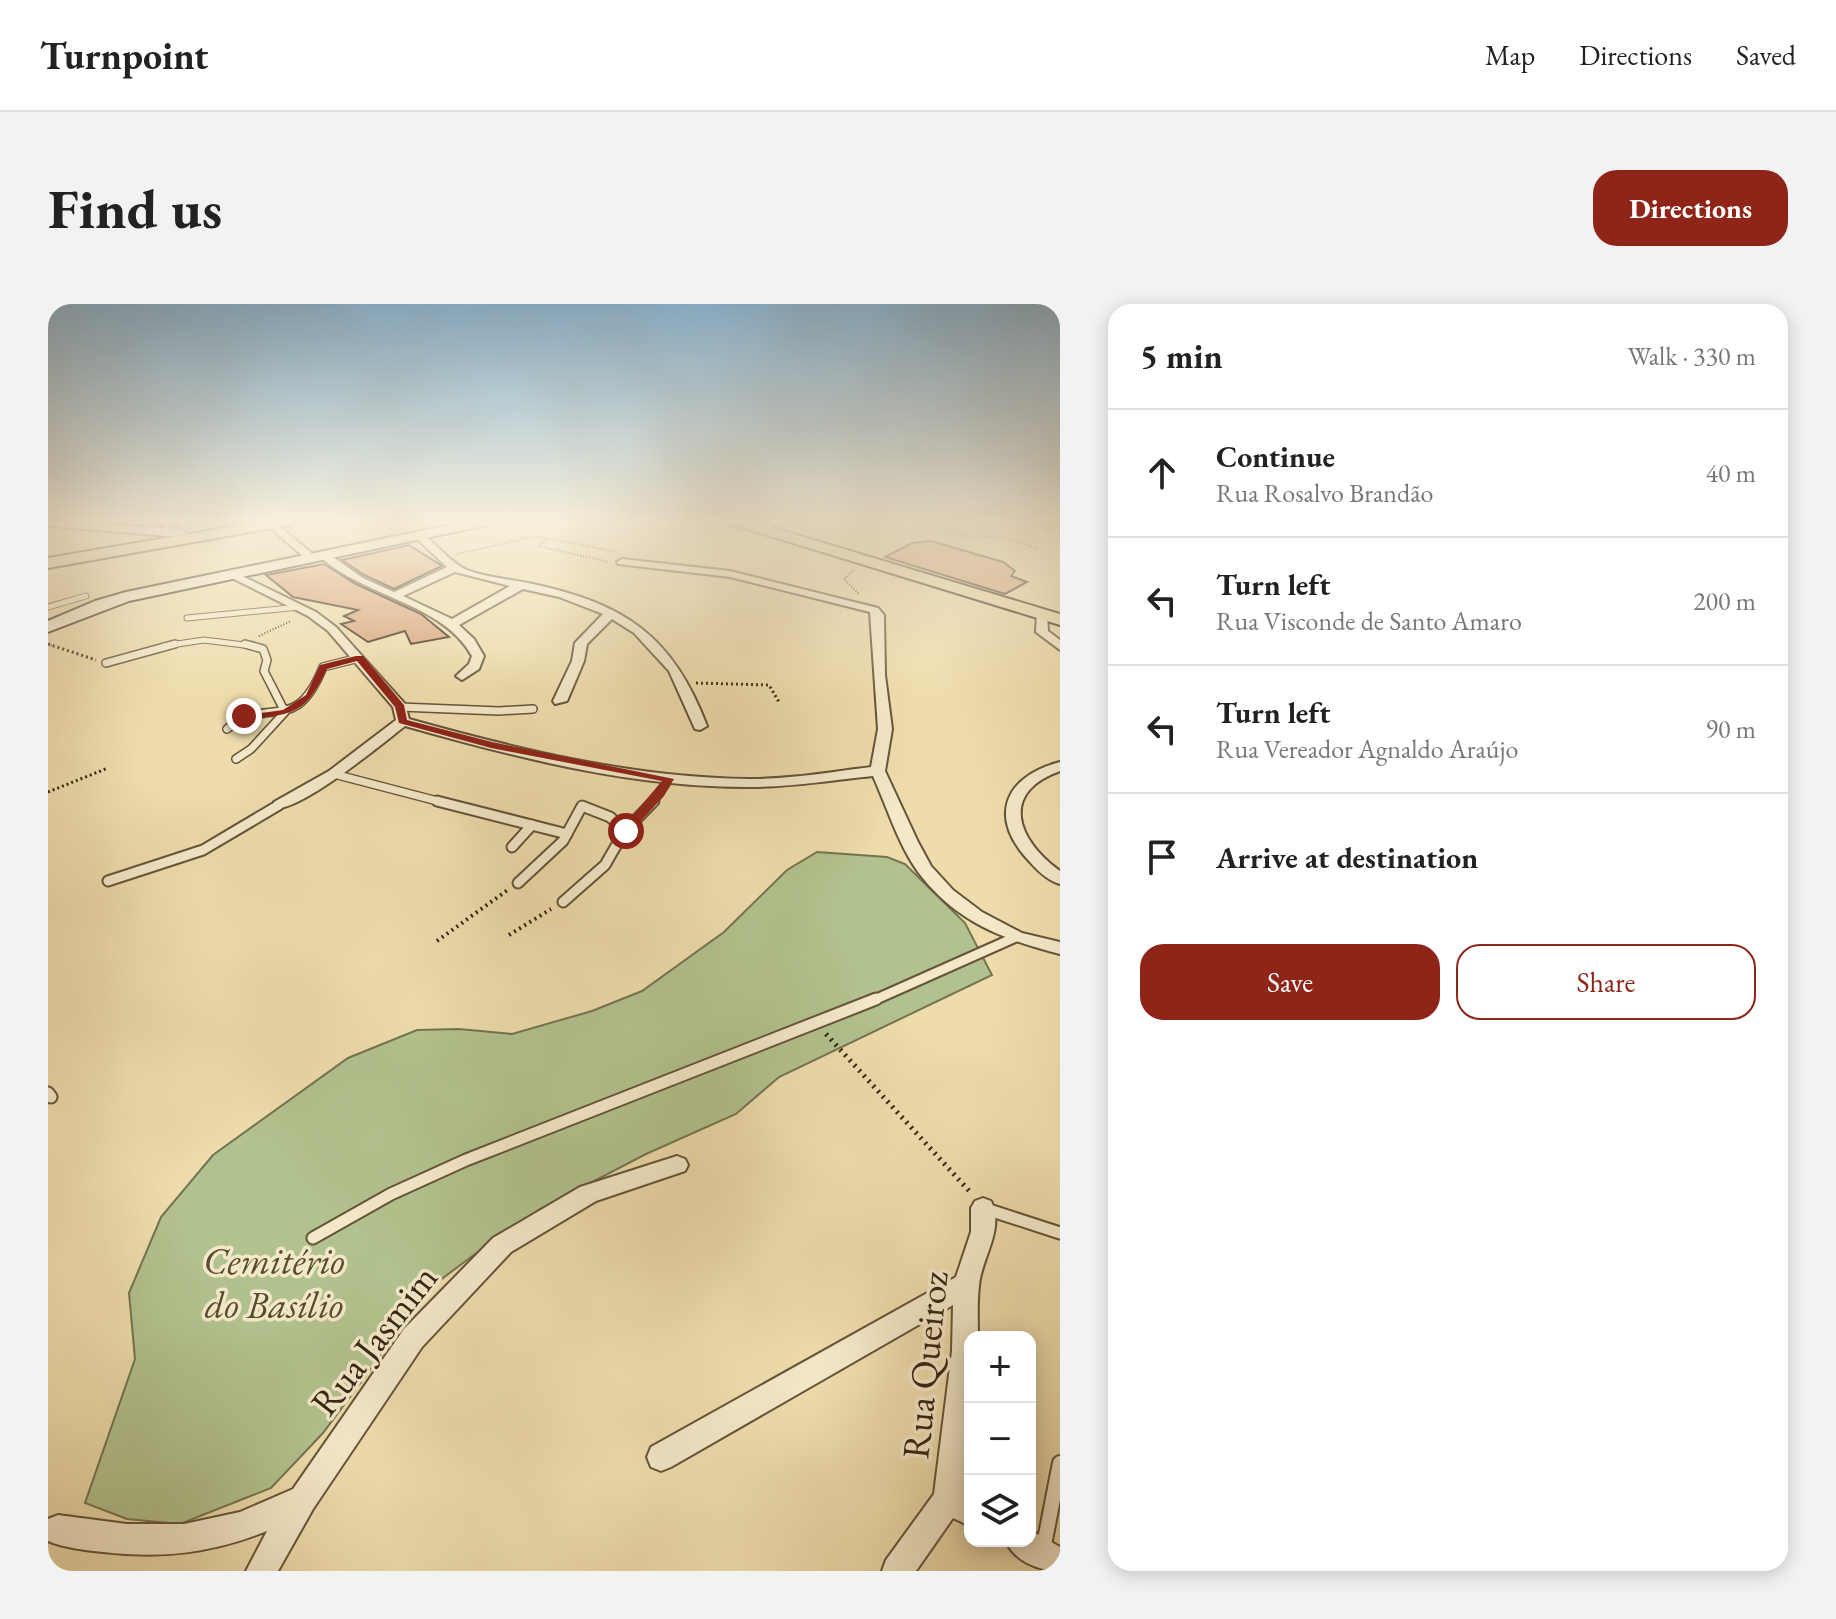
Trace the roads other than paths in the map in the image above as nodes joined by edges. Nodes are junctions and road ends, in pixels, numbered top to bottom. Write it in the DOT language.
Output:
graph roads {
  1 [pos="205,580"];
  2 [pos="244,580"];
  3 [pos="360,580"];
  4 [pos="428,580"];
  5 [pos="502,580"];
  6 [pos="755,580"];
  7 [pos="929,580"];
  8 [pos="521,585"];
  9 [pos="86,596"];
  10 [pos="394,596"];
  11 [pos="48,607"];
  12 [pos="299,607"];
  13 [pos="611,613"];
  14 [pos="1041,614"];
  15 [pos="187,618"];
  16 [pos="1060,620"];
  17 [pos="452,624"];
  18 [pos="48,627"];
  19 [pos="1060,646"];
  20 [pos="359,658"];
  21 [pos="106,663"];
  22 [pos="462,676"];
  23 [pos="560,701"];
  24 [pos="533,709"];
  25 [pos="285,712"];
  26 [pos="402,714"];
  27 [pos="700,726"];
  28 [pos="227,729"];
  29 [pos="236,759"];
  30 [pos="1060,766"];
  31 [pos="878,771"];
  32 [pos="334,774"];
  33 [pos="669,779"];
  34 [pos="279,805"];
  35 [pos="532,825"];
  36 [pos="626,831"];
  37 [pos="567,834"];
  38 [pos="512,847"];
  39 [pos="1060,879"];
  40 [pos="108,881"];
  41 [pos="518,883"];
  42 [pos="563,902"];
  43 [pos="1016,937"];
  44 [pos="1060,948"];
  45 [pos="677,1165"];
  46 [pos="983,1208"];
  47 [pos="1060,1233"];
  48 [pos="313,1238"];
  49 [pos="966,1284"];
  50 [pos="661,1457"];
  51 [pos="1060,1463"];
  52 [pos="303,1499"];
  53 [pos="959,1505"];
  54 [pos="58,1530"];
  55 [pos="1041,1553"];
  56 [pos="261,1571"];
  57 [pos="897,1571"];
  1 -- 18 [label="main road"];
  2 -- 12 [label="street"];
  3 -- 10 [label="street"];
  4 -- 10 [label="street"];
  5 -- 8 [label="street"];
  6 -- 31 [label="street"];
  7 -- 14 [label="main road"];
  8 -- 13 [label="street"];
  8 -- 17 [label="street"];
  9 -- 11 [label="lane"];
  10 -- 17 [label="street"];
  12 -- 15 [label="lane"];
  12 -- 20 [label="street"];
  13 -- 23 [label="street"];
  13 -- 27 [label="street"];
  14 -- 16 [label="main road"];
  14 -- 19 [label="street"];
  17 -- 22 [label="street"];
  20 -- 25 [label="lane"];
  20 -- 26 [label="street"];
  21 -- 25 [label="lane"];
  24 -- 26 [label="lane"];
  25 -- 28 [label="lane"];
  25 -- 29 [label="lane"];
  26 -- 32 [label="street"];
  26 -- 33 [label="street"];
  30 -- 39 [label="street"];
  31 -- 33 [label="street"];
  31 -- 43 [label="street"];
  32 -- 34 [label="street"];
  32 -- 35 [label="lane"];
  33 -- 36 [label="lane"];
  34 -- 40 [label="lane"];
  35 -- 37 [label="lane"];
  35 -- 38 [label="lane"];
  36 -- 37 [label="lane"];
  36 -- 42 [label="lane"];
  37 -- 41 [label="lane"];
  43 -- 44 [label="street"];
  43 -- 48 [label="lane"];
  45 -- 52 [label="street, Rua Jasmim"];
  46 -- 47 [label="lane"];
  46 -- 49 [label="street, Rua Queiroz"];
  49 -- 50 [label="street"];
  49 -- 53 [label="street, Rua Queiroz"];
  51 -- 55 [label="lane"];
  52 -- 54 [label="street"];
  52 -- 56 [label="street, Rua Jasmim"];
  53 -- 57 [label="street, Rua Queiroz"];
}
